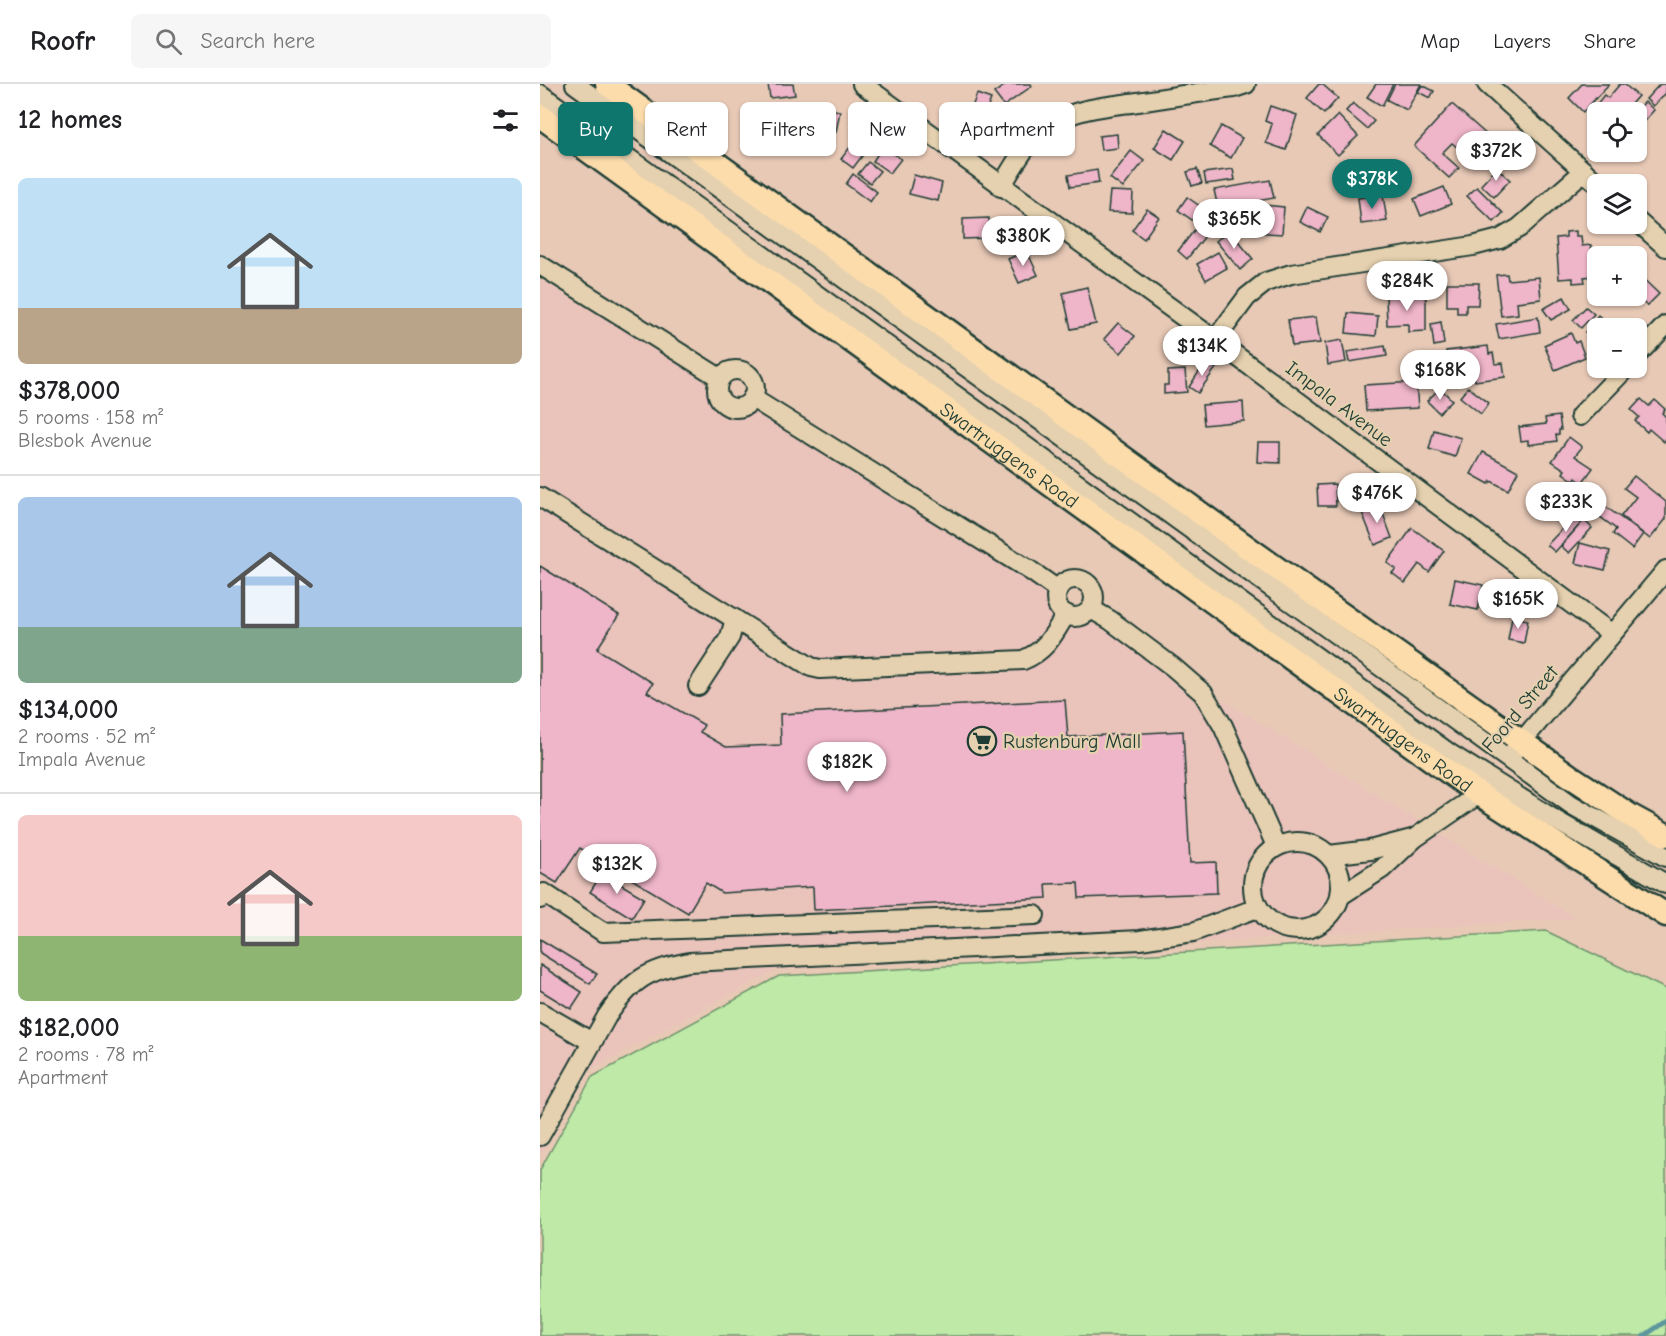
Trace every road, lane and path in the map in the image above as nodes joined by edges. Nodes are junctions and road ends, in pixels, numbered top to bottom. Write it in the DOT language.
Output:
graph roads {
  1 [pos="574,84"];
  2 [pos="607,84"];
  3 [pos="862,84"];
  4 [pos="1246,84"];
  5 [pos="1487,84"];
  6 [pos="540,94"];
  7 [pos="540,116"];
  8 [pos="1584,171"];
  9 [pos="1587,174"];
  10 [pos="1002,187"];
  11 [pos="1647,230"];
  12 [pos="1666,247"];
  13 [pos="540,265"];
  14 [pos="1666,325"];
  15 [pos="1215,340"];
  16 [pos="1647,345"];
  17 [pos="720,378"];
  18 [pos="1616,378"];
  19 [pos="752,398"];
  20 [pos="1580,416"];
  21 [pos="540,497"];
  22 [pos="1666,570"];
  23 [pos="1059,590"];
  24 [pos="1091,609"];
  25 [pos="1066,614"];
  26 [pos="735,620"];
  27 [pos="1612,634"];
  28 [pos="698,686"];
  29 [pos="1523,741"];
  30 [pos="1508,758"];
  31 [pos="1485,787"];
  32 [pos="1666,835"];
  33 [pos="1415,838"];
  34 [pos="1276,846"];
  35 [pos="1329,855"];
  36 [pos="1666,857"];
  37 [pos="1666,884"];
  38 [pos="1341,896"];
  39 [pos="540,899"];
  40 [pos="1257,908"];
  41 [pos="1035,915"];
  42 [pos="1666,915"];
  43 [pos="540,1012"];
  44 [pos="592,1042"];
  45 [pos="540,1136"];
  1 -- 30 [label="street"];
  2 -- 29 [label="main road"];
  3 -- 10 [label="street, Impala Avenue"];
  4 -- 10 [label="street"];
  5 -- 8 [label="street"];
  6 -- 31 [label="street"];
  7 -- 31 [label="main road, Swartruggens Road"];
  8 -- 9 [label="street"];
  8 -- 15 [label="street"];
  10 -- 15 [label="street, Impala Avenue"];
  11 -- 12 [label="street"];
  13 -- 17 [label="street"];
  14 -- 16 [label="street"];
  15 -- 27 [label="street, Impala Avenue"];
  17 -- 19 [label="street"];
  17 -- 19 [label="street"];
  18 -- 20 [label="street"];
  19 -- 23 [label="street"];
  21 -- 26 [label="street"];
  22 -- 27 [label="street, Foord Street"];
  23 -- 24 [label="street"];
  23 -- 25 [label="street"];
  24 -- 25 [label="street"];
  24 -- 34 [label="street"];
  25 -- 26 [label="street"];
  26 -- 28 [label="street"];
  27 -- 29 [label="street, Foord Street"];
  29 -- 30 [label="street, Foord Street"];
  29 -- 32 [label="main road"];
  30 -- 31 [label="street, Foord Street"];
  30 -- 36 [label="street"];
  31 -- 33 [label="street, Foord Street"];
  31 -- 37 [label="street"];
  31 -- 42 [label="main road, Swartruggens Road"];
  33 -- 35 [label="street"];
  33 -- 38 [label="street"];
  34 -- 35 [label="street"];
  34 -- 40 [label="street"];
  35 -- 38 [label="street"];
  38 -- 40 [label="street"];
  39 -- 41 [label="street"];
  40 -- 44 [label="street"];
  43 -- 44 [label="street"];
  44 -- 45 [label="street"];
}
